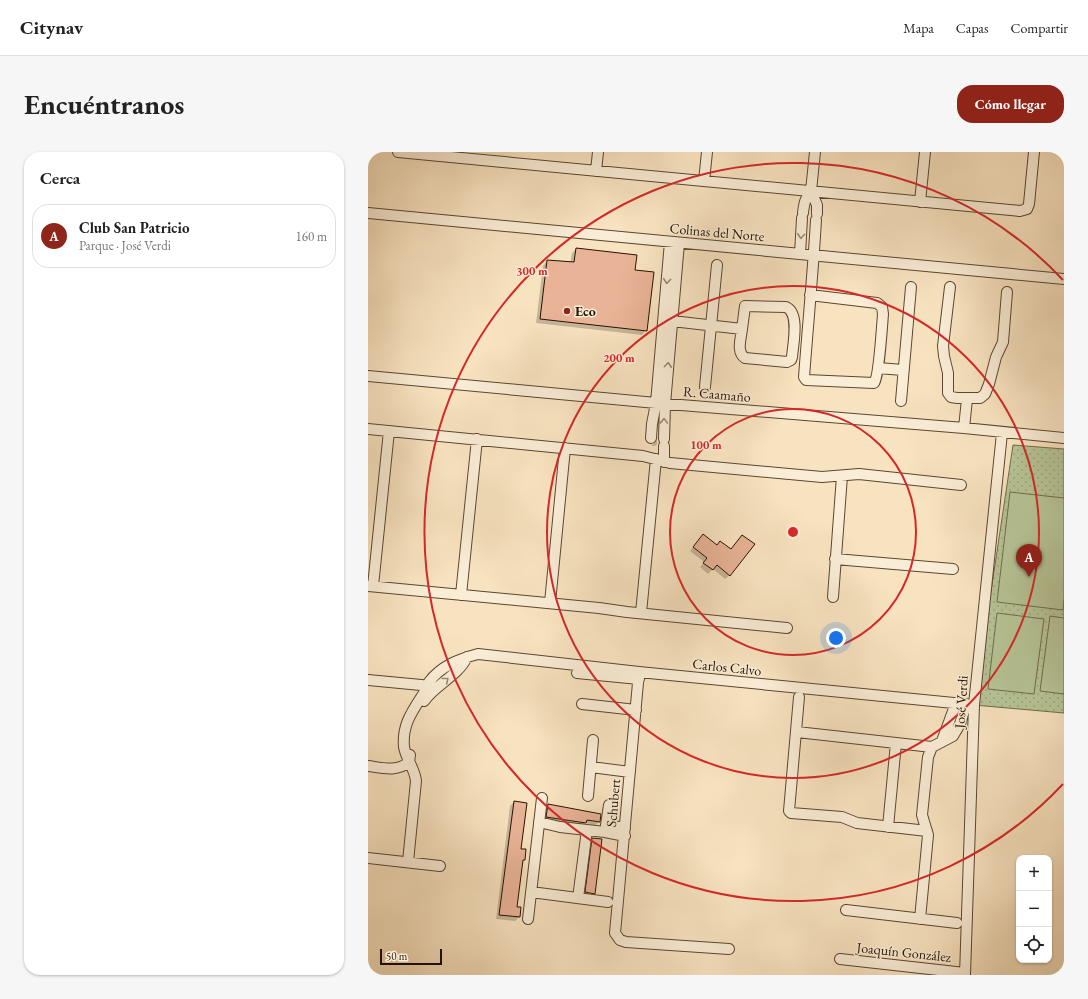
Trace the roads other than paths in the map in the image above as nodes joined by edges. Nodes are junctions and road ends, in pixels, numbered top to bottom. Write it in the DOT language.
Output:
graph roads {
  1 [pos="398,152"];
  2 [pos="598,152"];
  3 [pos="707,152"];
  4 [pos="815,152"];
  5 [pos="925,152"];
  6 [pos="1034,152"];
  7 [pos="456,155"];
  8 [pos="596,171"];
  9 [pos="704,181"];
  10 [pos="811,191"];
  11 [pos="920,202"];
  12 [pos="368,213"];
  13 [pos="675,242"];
  14 [pos="800,254"];
  15 [pos="814,255"];
  16 [pos="717,265"];
  17 [pos="1064,279"];
  18 [pos="911,287"];
  19 [pos="950,287"];
  20 [pos="1007,292"];
  21 [pos="810,295"];
  22 [pos="672,321"];
  23 [pos="712,326"];
  24 [pos="742,329"];
  25 [pos="878,368"];
  26 [pos="903,370"];
  27 [pos="368,376"];
  28 [pos="705,387"];
  29 [pos="968,399"];
  30 [pos="901,401"];
  31 [pos="660,403"];
  32 [pos="964,428"];
  33 [pos="368,429"];
  34 [pos="388,431"];
  35 [pos="1002,433"];
  36 [pos="1064,438"];
  37 [pos="477,439"];
  38 [pos="565,448"];
  39 [pos="657,459"];
  40 [pos="842,476"];
  41 [pos="962,485"];
  42 [pos="835,559"];
  43 [pos="953,569"];
  44 [pos="370,586"];
  45 [pos="461,595"];
  46 [pos="832,598"];
  47 [pos="550,603"];
  48 [pos="640,613"];
  49 [pos="787,628"];
  50 [pos="577,673"];
  51 [pos="639,675"];
  52 [pos="368,680"];
  53 [pos="429,688"];
  54 [pos="800,697"];
  55 [pos="956,703"];
  56 [pos="582,704"];
  57 [pos="970,704"];
  58 [pos="636,710"];
  59 [pos="797,732"];
  60 [pos="593,740"];
  61 [pos="942,741"];
  62 [pos="896,743"];
  63 [pos="932,747"];
  64 [pos="409,762"];
  65 [pos="368,766"];
  66 [pos="591,767"];
  67 [pos="630,772"];
  68 [pos="588,796"];
  69 [pos="542,798"];
  70 [pos="609,805"];
  71 [pos="539,822"];
  72 [pos="888,827"];
  73 [pos="606,829"];
  74 [pos="586,830"];
  75 [pos="928,831"];
  76 [pos="625,832"];
  77 [pos="368,858"];
  78 [pos="408,862"];
  79 [pos="440,866"];
  80 [pos="531,892"];
  81 [pos="578,898"];
  82 [pos="608,902"];
  83 [pos="846,910"];
  84 [pos="528,919"];
  85 [pos="920,919"];
  86 [pos="957,923"];
  87 [pos="729,949"];
  88 [pos="840,959"];
  89 [pos="965,974"];
  1 -- 7 [label="street"];
  2 -- 8 [label="street"];
  3 -- 9 [label="street"];
  4 -- 10 [label="street"];
  5 -- 11 [label="street"];
  6 -- 11 [label="street"];
  7 -- 8 [label="street"];
  8 -- 9 [label="street"];
  9 -- 10 [label="street"];
  10 -- 11 [label="street"];
  10 -- 14 [label="street, one-way"];
  10 -- 15 [label="street"];
  12 -- 13 [label="street, Colinas del Norte"];
  13 -- 14 [label="street, Colinas del Norte"];
  13 -- 22 [label="street"];
  13 -- 31 [label="street, one-way"];
  14 -- 15 [label="street, Colinas del Norte"];
  15 -- 17 [label="street, Colinas del Norte"];
  15 -- 21 [label="street"];
  16 -- 23 [label="street"];
  18 -- 26 [label="street"];
  19 -- 29 [label="street"];
  20 -- 29 [label="street"];
  21 -- 25 [label="street"];
  21 -- 25 [label="street"];
  22 -- 23 [label="street"];
  31 -- 22 [label="street, one-way"];
  23 -- 24 [label="street"];
  23 -- 28 [label="street"];
  24 -- 24 [label="street"];
  25 -- 26 [label="street"];
  26 -- 30 [label="street"];
  27 -- 31 [label="street, R. Caamaño"];
  29 -- 32 [label="street"];
  31 -- 32 [label="street, R. Caamaño"];
  39 -- 31 [label="street, one-way"];
  31 -- 39 [label="street"];
  32 -- 35 [label="street, R. Caamaño"];
  33 -- 34 [label="street"];
  34 -- 37 [label="street"];
  34 -- 44 [label="street"];
  35 -- 36 [label="street, R. Caamaño"];
  35 -- 57 [label="street, José Verdi"];
  37 -- 38 [label="street"];
  37 -- 45 [label="street"];
  38 -- 39 [label="street"];
  38 -- 47 [label="street"];
  39 -- 40 [label="street"];
  39 -- 48 [label="street"];
  40 -- 41 [label="street"];
  40 -- 42 [label="street"];
  42 -- 43 [label="street"];
  42 -- 46 [label="street"];
  44 -- 45 [label="street"];
  45 -- 47 [label="street"];
  47 -- 48 [label="street"];
  48 -- 49 [label="street"];
  50 -- 51 [label="street"];
  51 -- 53 [label="street, Carlos Calvo"];
  51 -- 55 [label="street, Carlos Calvo"];
  51 -- 58 [label="street, Schubert"];
  52 -- 53 [label="street"];
  53 -- 64 [label="street"];
  54 -- 59 [label="street"];
  55 -- 57 [label="street, Carlos Calvo"];
  55 -- 61 [label="street"];
  56 -- 58 [label="street"];
  57 -- 61 [label="street"];
  57 -- 89 [label="street, José Verdi"];
  58 -- 67 [label="street, Schubert"];
  59 -- 62 [label="street"];
  59 -- 72 [label="street"];
  60 -- 66 [label="street"];
  61 -- 63 [label="street"];
  62 -- 63 [label="street"];
  62 -- 72 [label="street"];
  63 -- 75 [label="street"];
  64 -- 65 [label="street"];
  64 -- 78 [label="street"];
  66 -- 67 [label="street"];
  66 -- 68 [label="street"];
  67 -- 76 [label="street, Schubert"];
  69 -- 71 [label="street"];
  70 -- 73 [label="street"];
  71 -- 74 [label="street"];
  71 -- 80 [label="street"];
  72 -- 75 [label="street"];
  73 -- 74 [label="street"];
  73 -- 76 [label="street"];
  74 -- 81 [label="street"];
  75 -- 85 [label="street"];
  76 -- 87 [label="street, Schubert"];
  77 -- 78 [label="street"];
  78 -- 79 [label="street"];
  80 -- 81 [label="street"];
  80 -- 84 [label="street"];
  81 -- 82 [label="street"];
  83 -- 85 [label="street"];
  85 -- 86 [label="street"];
  88 -- 89 [label="street, Joaquín González"];
}
